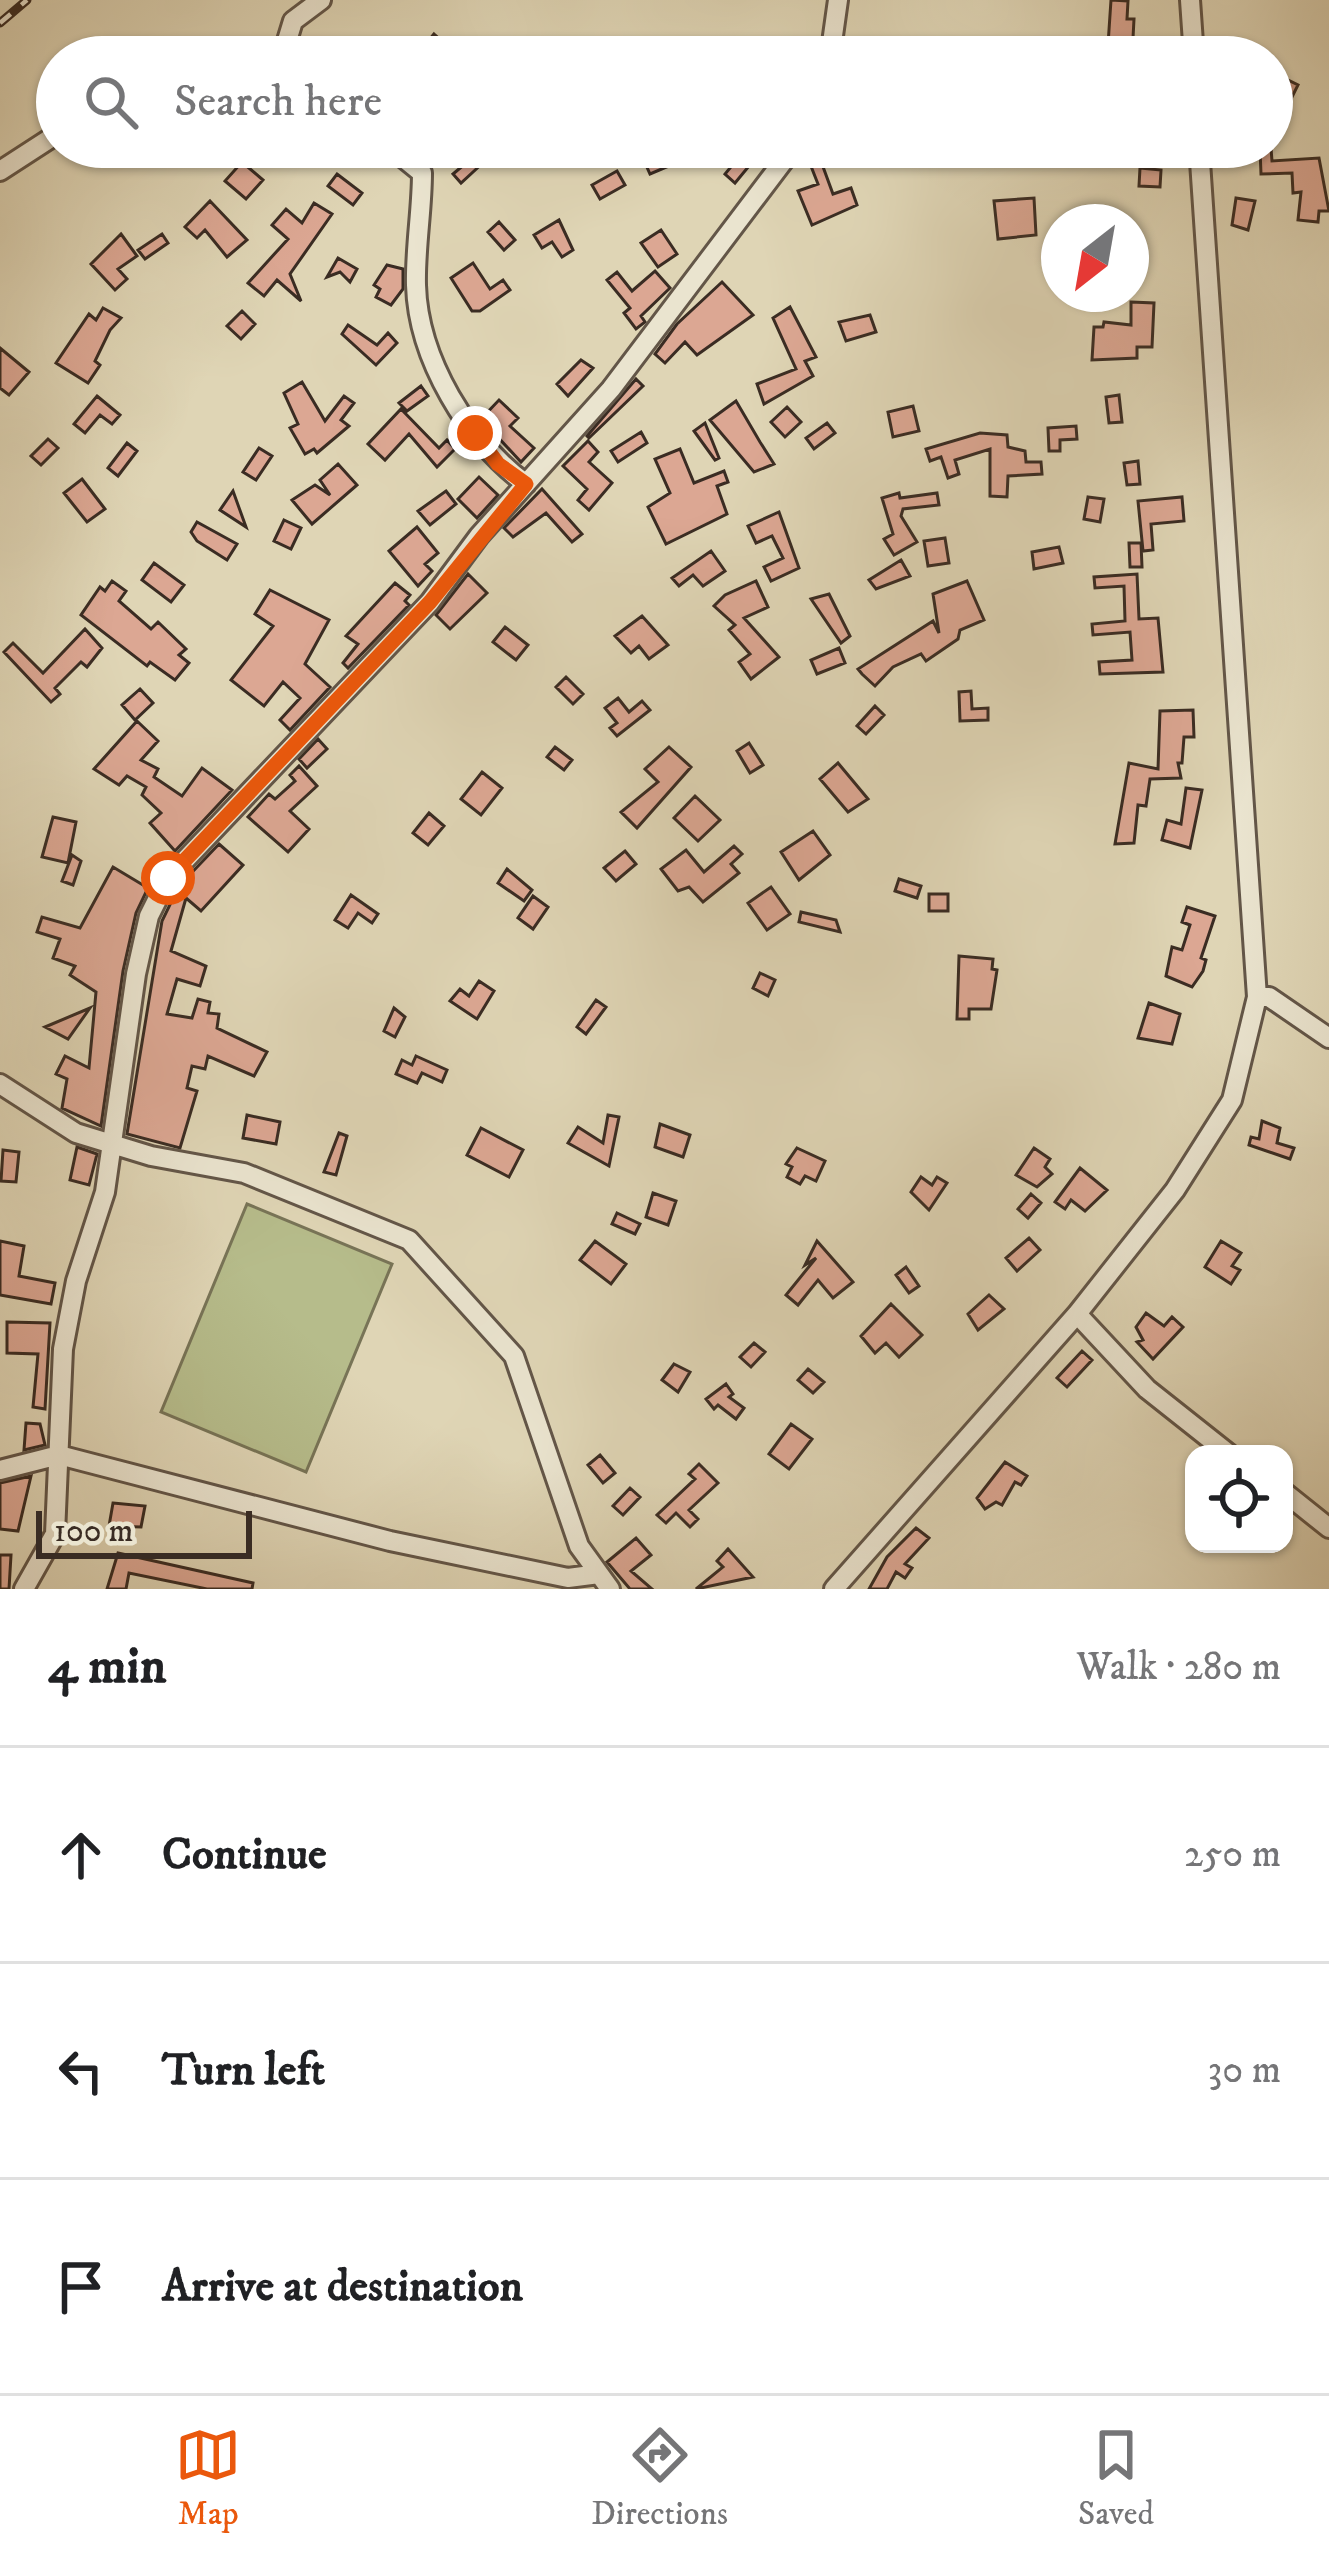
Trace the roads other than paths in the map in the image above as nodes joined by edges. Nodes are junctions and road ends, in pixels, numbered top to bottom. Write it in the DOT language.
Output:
graph roads {
  1 [pos="321,0"];
  2 [pos="838,0"];
  3 [pos="1190,0"];
  4 [pos="288,36"];
  5 [pos="833,36"];
  6 [pos="1193,36"];
  7 [pos="36,147"];
  8 [pos="416,168"];
  9 [pos="778,168"];
  10 [pos="1200,168"];
  11 [pos="0,170"];
  12 [pos="526,484"];
  13 [pos="1257,998"];
  14 [pos="1329,1038"];
  15 [pos="0,1084"];
  16 [pos="112,1146"];
  17 [pos="1077,1314"];
  18 [pos="1217,1445"];
  19 [pos="59,1455"];
  20 [pos="0,1470"];
  21 [pos="1293,1499"];
  22 [pos="1329,1528"];
  23 [pos="853,1568"];
  24 [pos="604,1581"];
  25 [pos="24,1589"];
  26 [pos="834,1589"];
  27 [pos="852,1589"];
  1 -- 4 [label="street"];
  2 -- 5 [label="street"];
  3 -- 6 [label="street"];
  7 -- 11 [label="street"];
  8 -- 12 [label="street"];
  9 -- 12 [label="street"];
  10 -- 13 [label="street"];
  12 -- 16 [label="street"];
  13 -- 14 [label="street"];
  13 -- 17 [label="street"];
  15 -- 16 [label="street"];
  16 -- 19 [label="street"];
  16 -- 24 [label="street"];
  17 -- 18 [label="street"];
  17 -- 23 [label="street"];
  19 -- 20 [label="street"];
  19 -- 24 [label="street"];
  19 -- 25 [label="street"];
  21 -- 22 [label="street"];
  23 -- 26 [label="street"];
  23 -- 27 [label="street"];
}
